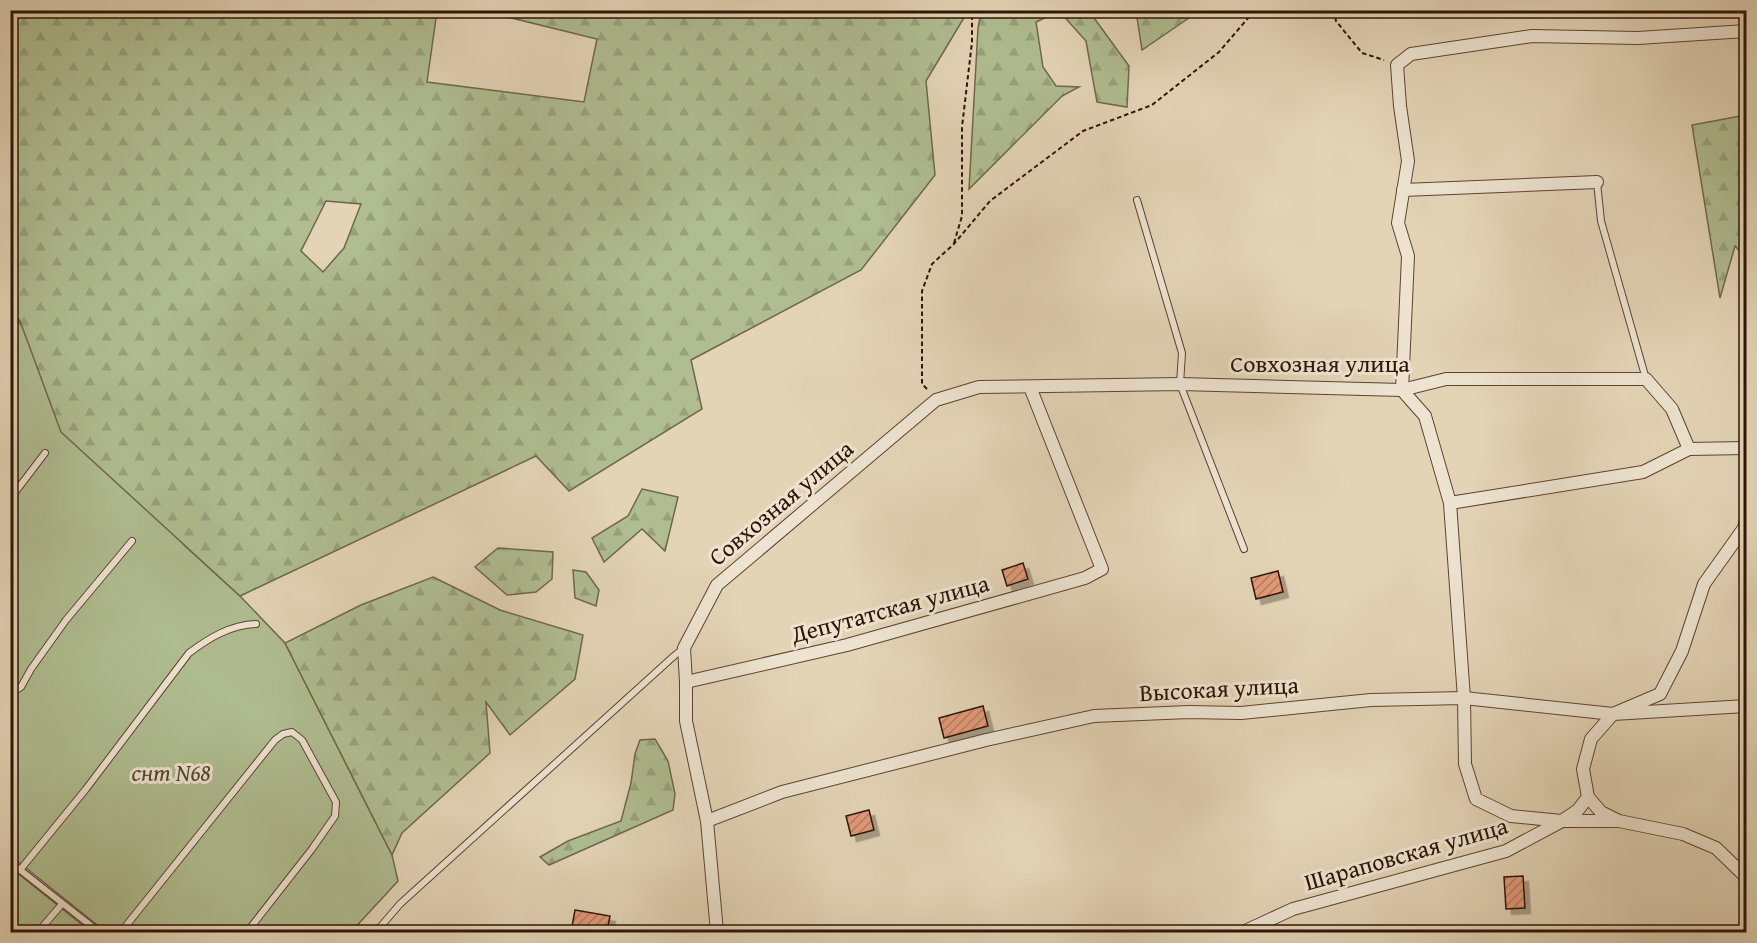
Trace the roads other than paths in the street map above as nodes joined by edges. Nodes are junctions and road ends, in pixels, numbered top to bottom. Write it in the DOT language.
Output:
graph roads {
  1 [pos="1746,31"];
  2 [pos="1597,182"];
  3 [pos="1403,190"];
  4 [pos="1137,200"];
  5 [pos="1646,379"];
  6 [pos="1180,384"];
  7 [pos="1029,387"];
  8 [pos="1402,390"];
  9 [pos="1746,448"];
  10 [pos="1689,449"];
  11 [pos="45,453"];
  12 [pos="10,499"];
  13 [pos="1450,503"];
  14 [pos="1746,520"];
  15 [pos="132,542"];
  16 [pos="1244,549"];
  17 [pos="256,624"];
  18 [pos="684,648"];
  19 [pos="686,682"];
  20 [pos="10,694"];
  21 [pos="1464,698"];
  22 [pos="1746,706"];
  23 [pos="1613,714"];
  24 [pos="1588,797"];
  25 [pos="707,821"];
  26 [pos="1562,821"];
  27 [pos="1619,821"];
  28 [pos="10,862"];
  29 [pos="20,870"];
  30 [pos="1746,877"];
  31 [pos="62,904"];
  32 [pos="38,933"];
  33 [pos="99,933"];
  34 [pos="121,933"];
  35 [pos="247,933"];
  36 [pos="376,933"];
  37 [pos="717,933"];
  38 [pos="1243,933"];
  1 -- 3 [label="street"];
  2 -- 3 [label="street"];
  2 -- 5 [label="lane"];
  3 -- 8 [label="street"];
  4 -- 6 [label="lane"];
  5 -- 8 [label="street, Совхозная улица"];
  5 -- 10 [label="street"];
  6 -- 7 [label="street, Совхозная улица"];
  6 -- 8 [label="street, Совхозная улица"];
  6 -- 16 [label="lane"];
  7 -- 18 [label="street, Совхозная улица"];
  7 -- 19 [label="street, Депутатская улица"];
  8 -- 13 [label="street"];
  9 -- 10 [label="street"];
  10 -- 13 [label="street"];
  11 -- 12 [label="lane"];
  13 -- 21 [label="street"];
  14 -- 23 [label="street"];
  15 -- 20 [label="lane"];
  17 -- 29 [label="lane"];
  18 -- 19 [label="street"];
  18 -- 36 [label="lane"];
  19 -- 25 [label="street"];
  21 -- 23 [label="street, Высокая улица"];
  21 -- 25 [label="street, Высокая улица"];
  21 -- 26 [label="street"];
  22 -- 23 [label="street, Высокая улица"];
  23 -- 24 [label="street"];
  24 -- 26 [label="street"];
  24 -- 27 [label="street"];
  25 -- 37 [label="street"];
  26 -- 27 [label="street, Шараповская улица"];
  26 -- 38 [label="street, Шараповская улица"];
  27 -- 30 [label="street, Шараповская улица"];
  28 -- 29 [label="lane"];
  29 -- 31 [label="lane"];
  31 -- 32 [label="lane"];
  31 -- 33 [label="lane"];
  34 -- 35 [label="lane"];
}
